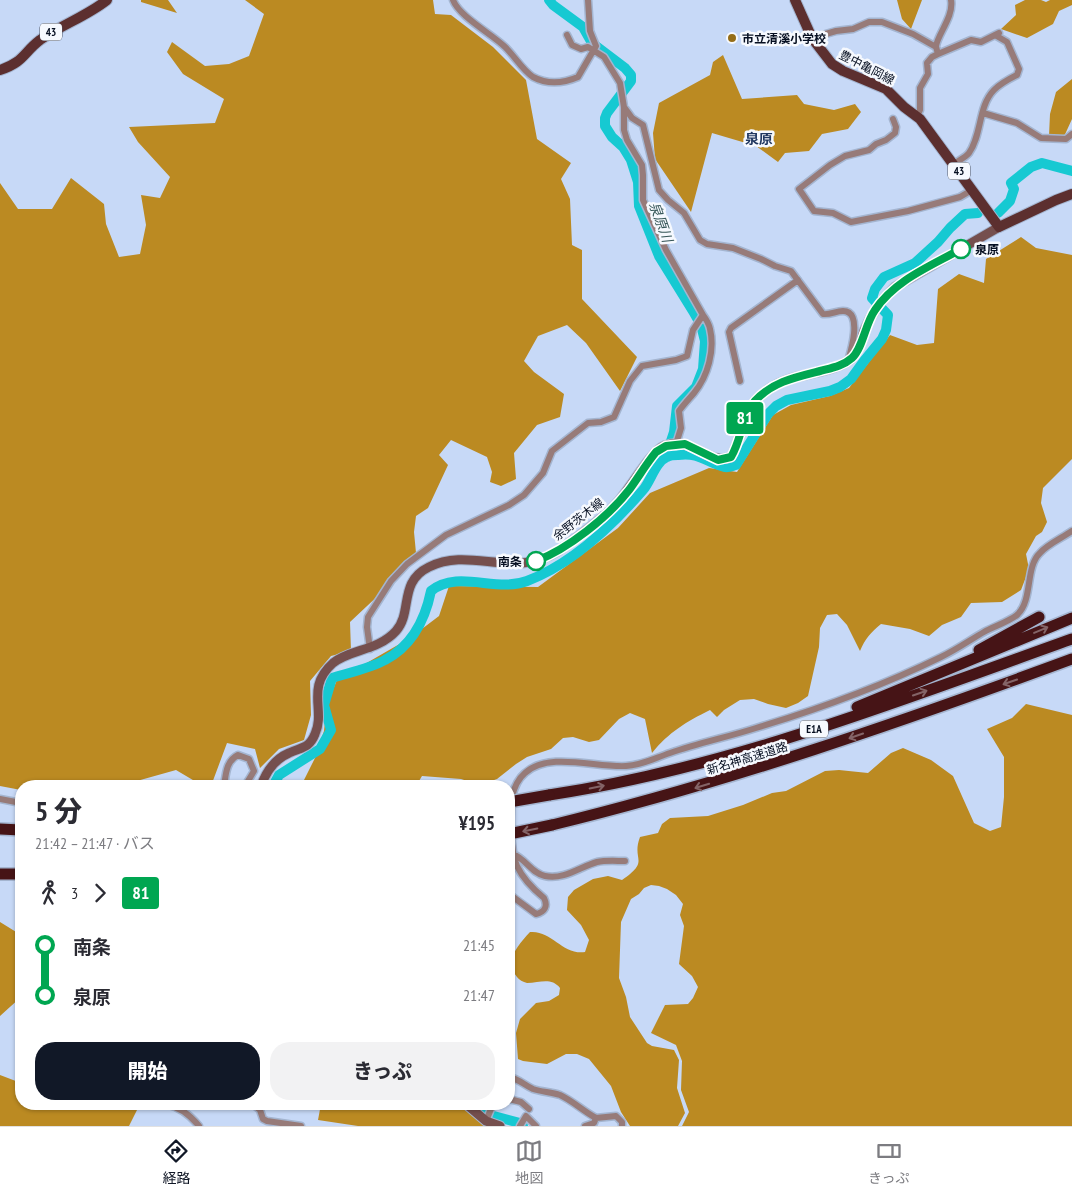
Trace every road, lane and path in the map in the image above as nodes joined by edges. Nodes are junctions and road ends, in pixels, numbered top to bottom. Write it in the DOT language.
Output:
graph roads {
  1 [pos="107,0"];
  2 [pos="453,0"];
  3 [pos="588,0"];
  4 [pos="795,0"];
  5 [pos="951,0"];
  6 [pos="567,35"];
  7 [pos="812,38"];
  8 [pos="936,47"];
  9 [pos="594,50"];
  10 [pos="938,54"];
  11 [pos="0,70"];
  12 [pos="624,107"];
  13 [pos="983,113"];
  14 [pos="917,116"];
  15 [pos="894,119"];
  16 [pos="1072,134"];
  17 [pos="954,164"];
  18 [pos="972,190"];
  19 [pos="1072,194"];
  20 [pos="999,227"];
  21 [pos="798,280"];
  22 [pos="704,315"];
  23 [pos="848,361"];
  24 [pos="740,382"];
  25 [pos="672,445"];
  26 [pos="1072,531"];
  27 [pos="1039,617"];
  28 [pos="1072,618"];
  29 [pos="1072,639"];
  30 [pos="370,649"];
  31 [pos="1072,659"];
  32 [pos="1072,666"];
  33 [pos="1039,671"];
  34 [pos="932,677"];
  35 [pos="678,770"];
  36 [pos="225,780"];
  37 [pos="249,780"];
  38 [pos="263,780"];
  39 [pos="515,789"];
  40 [pos="0,799"];
  41 [pos="515,801"];
  42 [pos="15,802"];
  43 [pos="0,829"];
  44 [pos="15,830"];
  45 [pos="515,833"];
  46 [pos="515,855"];
  47 [pos="515,861"];
  48 [pos="625,861"];
  49 [pos="0,874"];
  50 [pos="15,874"];
  51 [pos="515,898"];
  52 [pos="515,1079"];
  53 [pos="515,1100"];
  54 [pos="182,1110"];
  55 [pos="260,1110"];
  56 [pos="474,1110"];
  57 [pos="491,1110"];
  58 [pos="528,1111"];
  59 [pos="596,1118"];
  60 [pos="487,1120"];
  61 [pos="199,1126"];
  62 [pos="302,1126"];
  63 [pos="500,1126"];
  64 [pos="520,1126"];
  65 [pos="536,1126"];
  66 [pos="585,1126"];
  67 [pos="622,1126"];
  1 -- 11 [label="main road, 43"];
  2 -- 9 [label="street"];
  3 -- 9 [label="street"];
  4 -- 7 [label="main road, 豊中亀岡線 / 43"];
  5 -- 8 [label="street"];
  6 -- 9 [label="street"];
  7 -- 8 [label="street"];
  7 -- 14 [label="main road, 豊中亀岡線 / 43"];
  8 -- 10 [label="street"];
  9 -- 12 [label="street"];
  10 -- 13 [label="street"];
  10 -- 14 [label="street"];
  12 -- 21 [label="street"];
  12 -- 22 [label="street"];
  13 -- 16 [label="street"];
  13 -- 17 [label="street"];
  14 -- 17 [label="main road, 豊中亀岡線 / 43"];
  15 -- 18 [label="street"];
  17 -- 18 [label="main road, 豊中亀岡線 / 43"];
  18 -- 20 [label="main road, 豊中亀岡線 / 43"];
  19 -- 20 [label="main road"];
  20 -- 23 [label="main road"];
  21 -- 23 [label="street"];
  21 -- 24 [label="street"];
  22 -- 25 [label="street"];
  22 -- 30 [label="street"];
  23 -- 25 [label="main road"];
  25 -- 30 [label="main road, 余野茨木線"];
  26 -- 39 [label="street"];
  27 -- 34 [label="highway"];
  34 -- 28 [label="highway, one-way"];
  35 -- 29 [label="highway, 新名神高速道路 / E1A, one-way"];
  30 -- 38 [label="main road, 余野茨木線"];
  31 -- 33 [label="highway, 新名神高速道路 / E1A"];
  32 -- 33 [label="highway"];
  33 -- 45 [label="highway, 新名神高速道路 / E1A, one-way, bridge"];
  34 -- 35 [label="highway"];
  41 -- 35 [label="highway, 新名神高速道路 / E1A, one-way, bridge"];
  36 -- 37 [label="street"];
  40 -- 42 [label="street"];
  43 -- 44 [label="highway"];
  46 -- 48 [label="street"];
  47 -- 51 [label="street"];
  49 -- 50 [label="highway"];
  52 -- 59 [label="street"];
  53 -- 58 [label="street"];
  54 -- 61 [label="street"];
  55 -- 62 [label="street"];
  56 -- 60 [label="main road"];
  57 -- 60 [label="street"];
  58 -- 64 [label="street"];
  58 -- 65 [label="street"];
  59 -- 66 [label="street"];
  59 -- 67 [label="street"];
  60 -- 63 [label="main road"];
}
